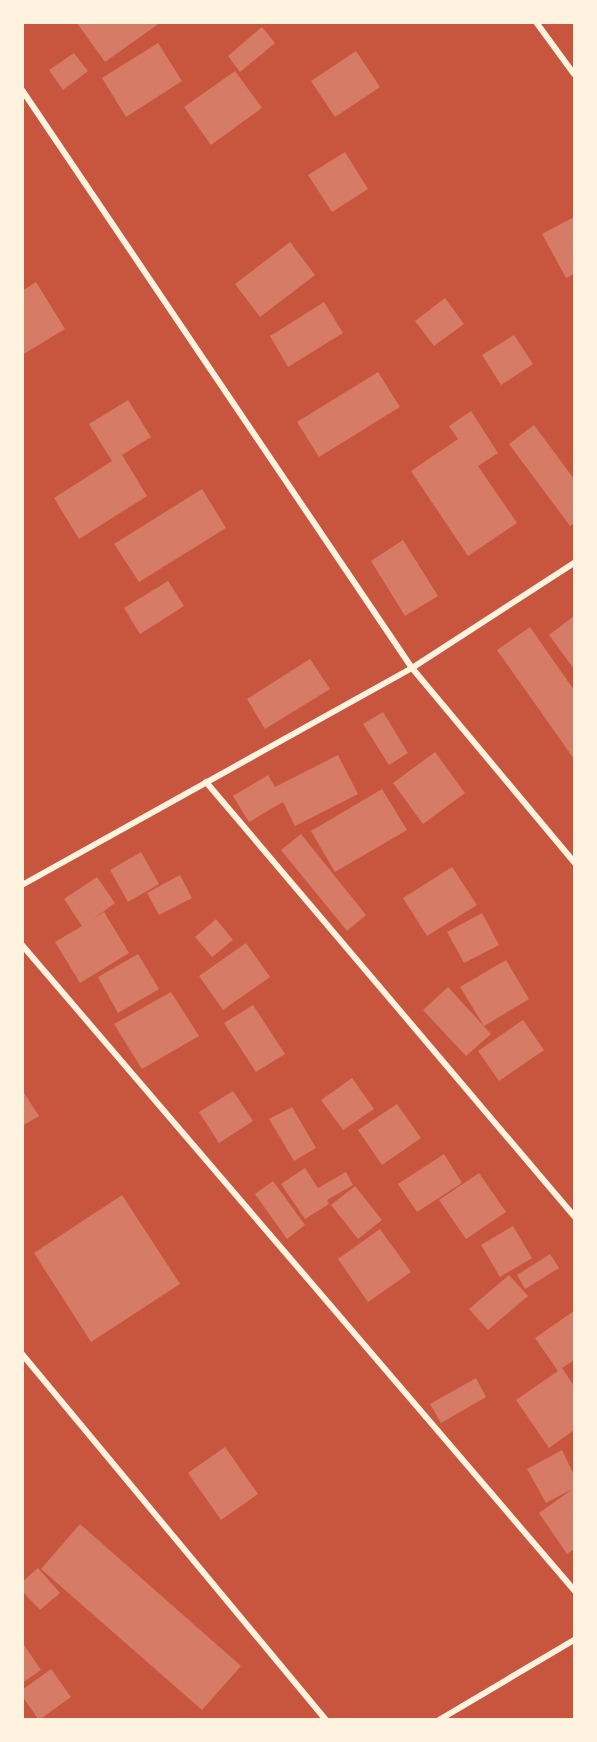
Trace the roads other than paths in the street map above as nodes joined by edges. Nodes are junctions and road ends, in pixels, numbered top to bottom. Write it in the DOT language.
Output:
graph roads {
  1 [pos="536,22"];
  2 [pos="574,74"];
  3 [pos="22,90"];
  4 [pos="574,562"];
  5 [pos="412,668"];
  6 [pos="206,783"];
  7 [pos="574,862"];
  8 [pos="22,885"];
  9 [pos="22,945"];
  10 [pos="574,1216"];
  11 [pos="22,1354"];
  12 [pos="574,1590"];
  13 [pos="574,1643"];
  14 [pos="326,1719"];
  15 [pos="439,1719"];
  1 -- 2 [label="street"];
  3 -- 5 [label="street"];
  4 -- 5 [label="street"];
  5 -- 6 [label="street"];
  5 -- 7 [label="street"];
  6 -- 8 [label="street"];
  6 -- 10 [label="street"];
  9 -- 12 [label="street"];
  11 -- 14 [label="street"];
  13 -- 15 [label="street"];
}
